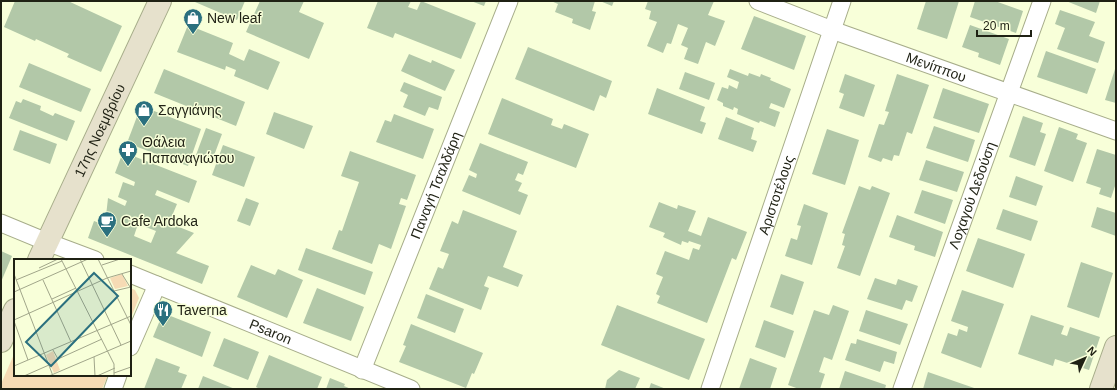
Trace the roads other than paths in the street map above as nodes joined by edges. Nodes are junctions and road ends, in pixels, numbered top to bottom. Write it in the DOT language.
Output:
graph roads {
  1 [pos="160,1"];
  2 [pos="509,1"];
  3 [pos="758,1"];
  4 [pos="842,1"];
  5 [pos="1042,1"];
  6 [pos="832,30"];
  7 [pos="1010,93"];
  8 [pos="1116,131"];
  9 [pos="1,223"];
  10 [pos="43,251"];
  11 [pos="89,259"];
  12 [pos="131,274"];
  13 [pos="157,285"];
  14 [pos="14,312"];
  15 [pos="1,341"];
  16 [pos="131,345"];
  17 [pos="1116,347"];
  18 [pos="362,370"];
  19 [pos="118,376"];
  20 [pos="1116,377"];
  21 [pos="113,389"];
  22 [pos="411,389"];
  23 [pos="710,389"];
  24 [pos="902,389"];
  25 [pos="1101,389"];
  26 [pos="1112,389"];
  1 -- 10 [label="street, 17ης Νοεμβρίου"];
  2 -- 18 [label="street, Παναγή Τσαλδάρη"];
  3 -- 6 [label="street, Μενίππου"];
  4 -- 6 [label="street, Αριστοτέλους"];
  5 -- 7 [label="street, Λοχαγού Δεδούση"];
  6 -- 7 [label="street, Μενίππου"];
  6 -- 23 [label="street, Αριστοτέλους"];
  7 -- 8 [label="street, Μενίππου"];
  7 -- 24 [label="street, Λοχαγού Δεδούση"];
  9 -- 10 [label="street"];
  10 -- 11 [label="street"];
  12 -- 13 [label="street, Psaron"];
  13 -- 16 [label="street"];
  13 -- 18 [label="street, Psaron"];
  14 -- 15 [label="street"];
  17 -- 25 [label="street"];
  18 -- 22 [label="street, Psaron"];
  19 -- 21 [label="street"];
  20 -- 26 [label="street"];
}
